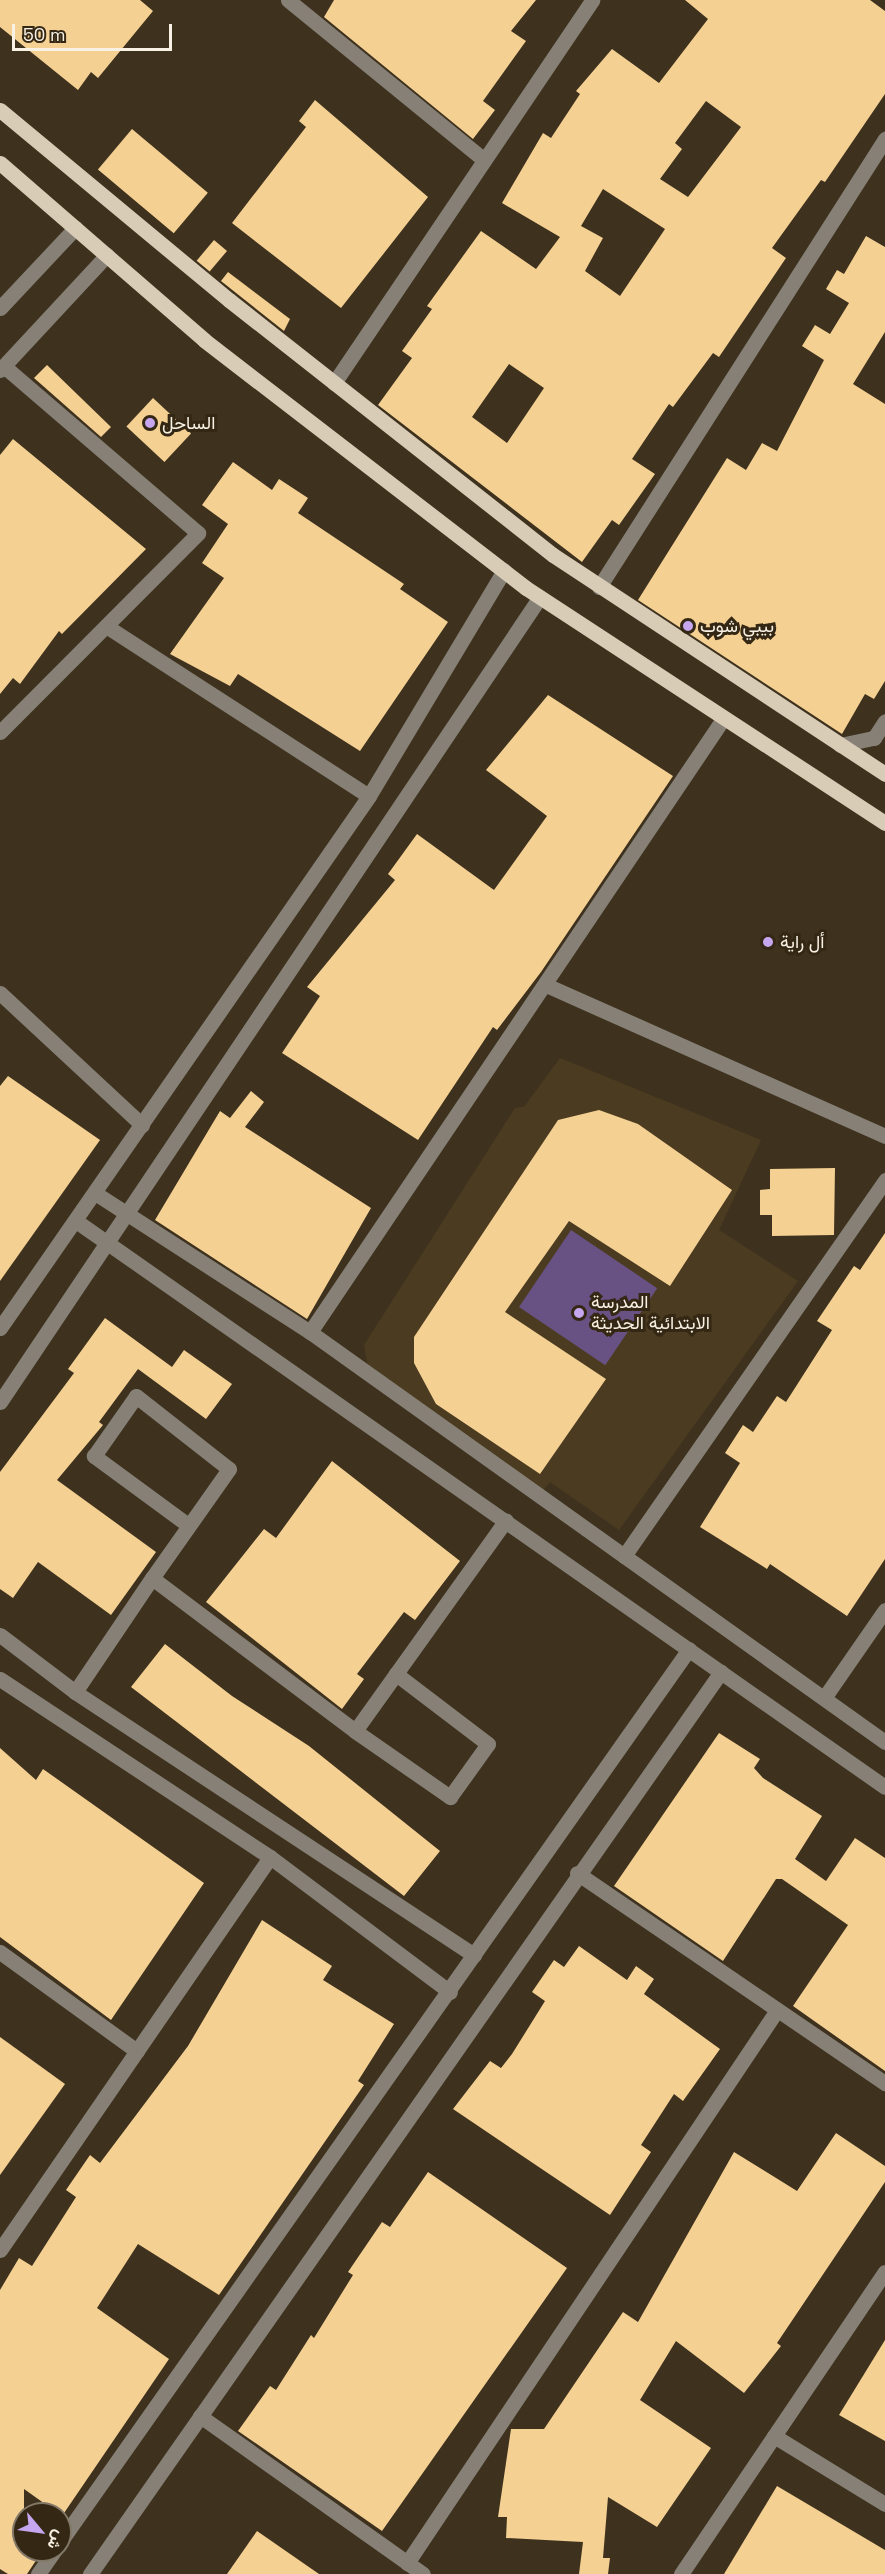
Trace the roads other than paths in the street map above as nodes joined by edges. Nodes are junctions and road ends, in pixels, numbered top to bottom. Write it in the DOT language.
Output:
graph roads {
  1 [pos="288,0"];
  2 [pos="592,0"];
  3 [pos="0,110"];
  4 [pos="885,139"];
  5 [pos="484,160"];
  6 [pos="0,163"];
  7 [pos="75,228"];
  8 [pos="107,255"];
  9 [pos="0,308"];
  10 [pos="2,368"];
  11 [pos="334,383"];
  12 [pos="504,570"];
  13 [pos="599,587"];
  14 [pos="540,597"];
  15 [pos="106,626"];
  16 [pos="723,719"];
  17 [pos="885,721"];
  18 [pos="0,732"];
  19 [pos="840,746"];
  20 [pos="885,774"];
  21 [pos="369,796"];
  22 [pos="885,823"];
  23 [pos="546,985"];
  24 [pos="0,993"];
  25 [pos="142,1125"];
  26 [pos="885,1136"];
  27 [pos="885,1180"];
  28 [pos="96,1193"];
  29 [pos="128,1214"];
  30 [pos="76,1221"];
  31 [pos="109,1240"];
  32 [pos="1,1323"];
  33 [pos="310,1332"];
  34 [pos="0,1402"];
  35 [pos="506,1520"];
  36 [pos="188,1526"];
  37 [pos="624,1556"];
  38 [pos="152,1578"];
  39 [pos="885,1610"];
  40 [pos="0,1635"];
  41 [pos="689,1649"];
  42 [pos="721,1672"];
  43 [pos="396,1674"];
  44 [pos="0,1679"];
  45 [pos="75,1692"];
  46 [pos="824,1698"];
  47 [pos="355,1731"];
  48 [pos="885,1742"];
  49 [pos="885,1787"];
  50 [pos="270,1857"];
  51 [pos="577,1873"];
  52 [pos="0,1952"];
  53 [pos="474,1955"];
  54 [pos="450,1992"];
  55 [pos="777,2010"];
  56 [pos="137,2051"];
  57 [pos="885,2083"];
  58 [pos="0,2250"];
  59 [pos="885,2272"];
  60 [pos="200,2416"];
  61 [pos="774,2436"];
  62 [pos="885,2504"];
  63 [pos="72,2525"];
  64 [pos="407,2563"];
  65 [pos="90,2574"];
  66 [pos="423,2574"];
  67 [pos="681,2574"];
  1 -- 5 [label="street"];
  2 -- 5 [label="street"];
  3 -- 11 [label="main road"];
  4 -- 13 [label="street"];
  5 -- 11 [label="street"];
  6 -- 7 [label="main road"];
  7 -- 8 [label="main road"];
  7 -- 9 [label="street"];
  8 -- 10 [label="street"];
  8 -- 12 [label="main road"];
  10 -- 15 [label="street"];
  11 -- 13 [label="main road"];
  12 -- 14 [label="main road"];
  12 -- 21 [label="street"];
  13 -- 19 [label="main road"];
  14 -- 16 [label="main road"];
  14 -- 29 [label="street"];
  15 -- 18 [label="street"];
  15 -- 21 [label="street"];
  16 -- 22 [label="main road"];
  16 -- 23 [label="street"];
  17 -- 19 [label="street"];
  19 -- 20 [label="main road"];
  21 -- 25 [label="street"];
  23 -- 26 [label="street"];
  23 -- 33 [label="street"];
  24 -- 25 [label="street"];
  25 -- 28 [label="street"];
  27 -- 37 [label="street"];
  28 -- 29 [label="street"];
  28 -- 30 [label="street"];
  29 -- 31 [label="street"];
  29 -- 33 [label="street"];
  30 -- 31 [label="street"];
  30 -- 32 [label="street"];
  31 -- 34 [label="street"];
  31 -- 35 [label="street"];
  33 -- 37 [label="street"];
  35 -- 41 [label="street"];
  35 -- 43 [label="street"];
  36 -- 36 [label="street"];
  36 -- 38 [label="street"];
  37 -- 46 [label="street"];
  38 -- 45 [label="street"];
  38 -- 47 [label="street"];
  39 -- 46 [label="street"];
  40 -- 45 [label="street"];
  41 -- 42 [label="street"];
  41 -- 53 [label="street"];
  42 -- 49 [label="street"];
  42 -- 51 [label="street"];
  43 -- 47 [label="street"];
  43 -- 47 [label="street"];
  44 -- 50 [label="street"];
  45 -- 53 [label="street"];
  46 -- 48 [label="street"];
  50 -- 54 [label="street"];
  50 -- 56 [label="street"];
  51 -- 55 [label="street"];
  51 -- 60 [label="street"];
  52 -- 56 [label="street"];
  53 -- 54 [label="street"];
  54 -- 63 [label="street"];
  55 -- 57 [label="street"];
  55 -- 64 [label="street"];
  56 -- 58 [label="street"];
  59 -- 61 [label="street"];
  60 -- 64 [label="street"];
  60 -- 65 [label="street"];
  61 -- 62 [label="street"];
  61 -- 67 [label="street"];
  64 -- 66 [label="street"];
}
